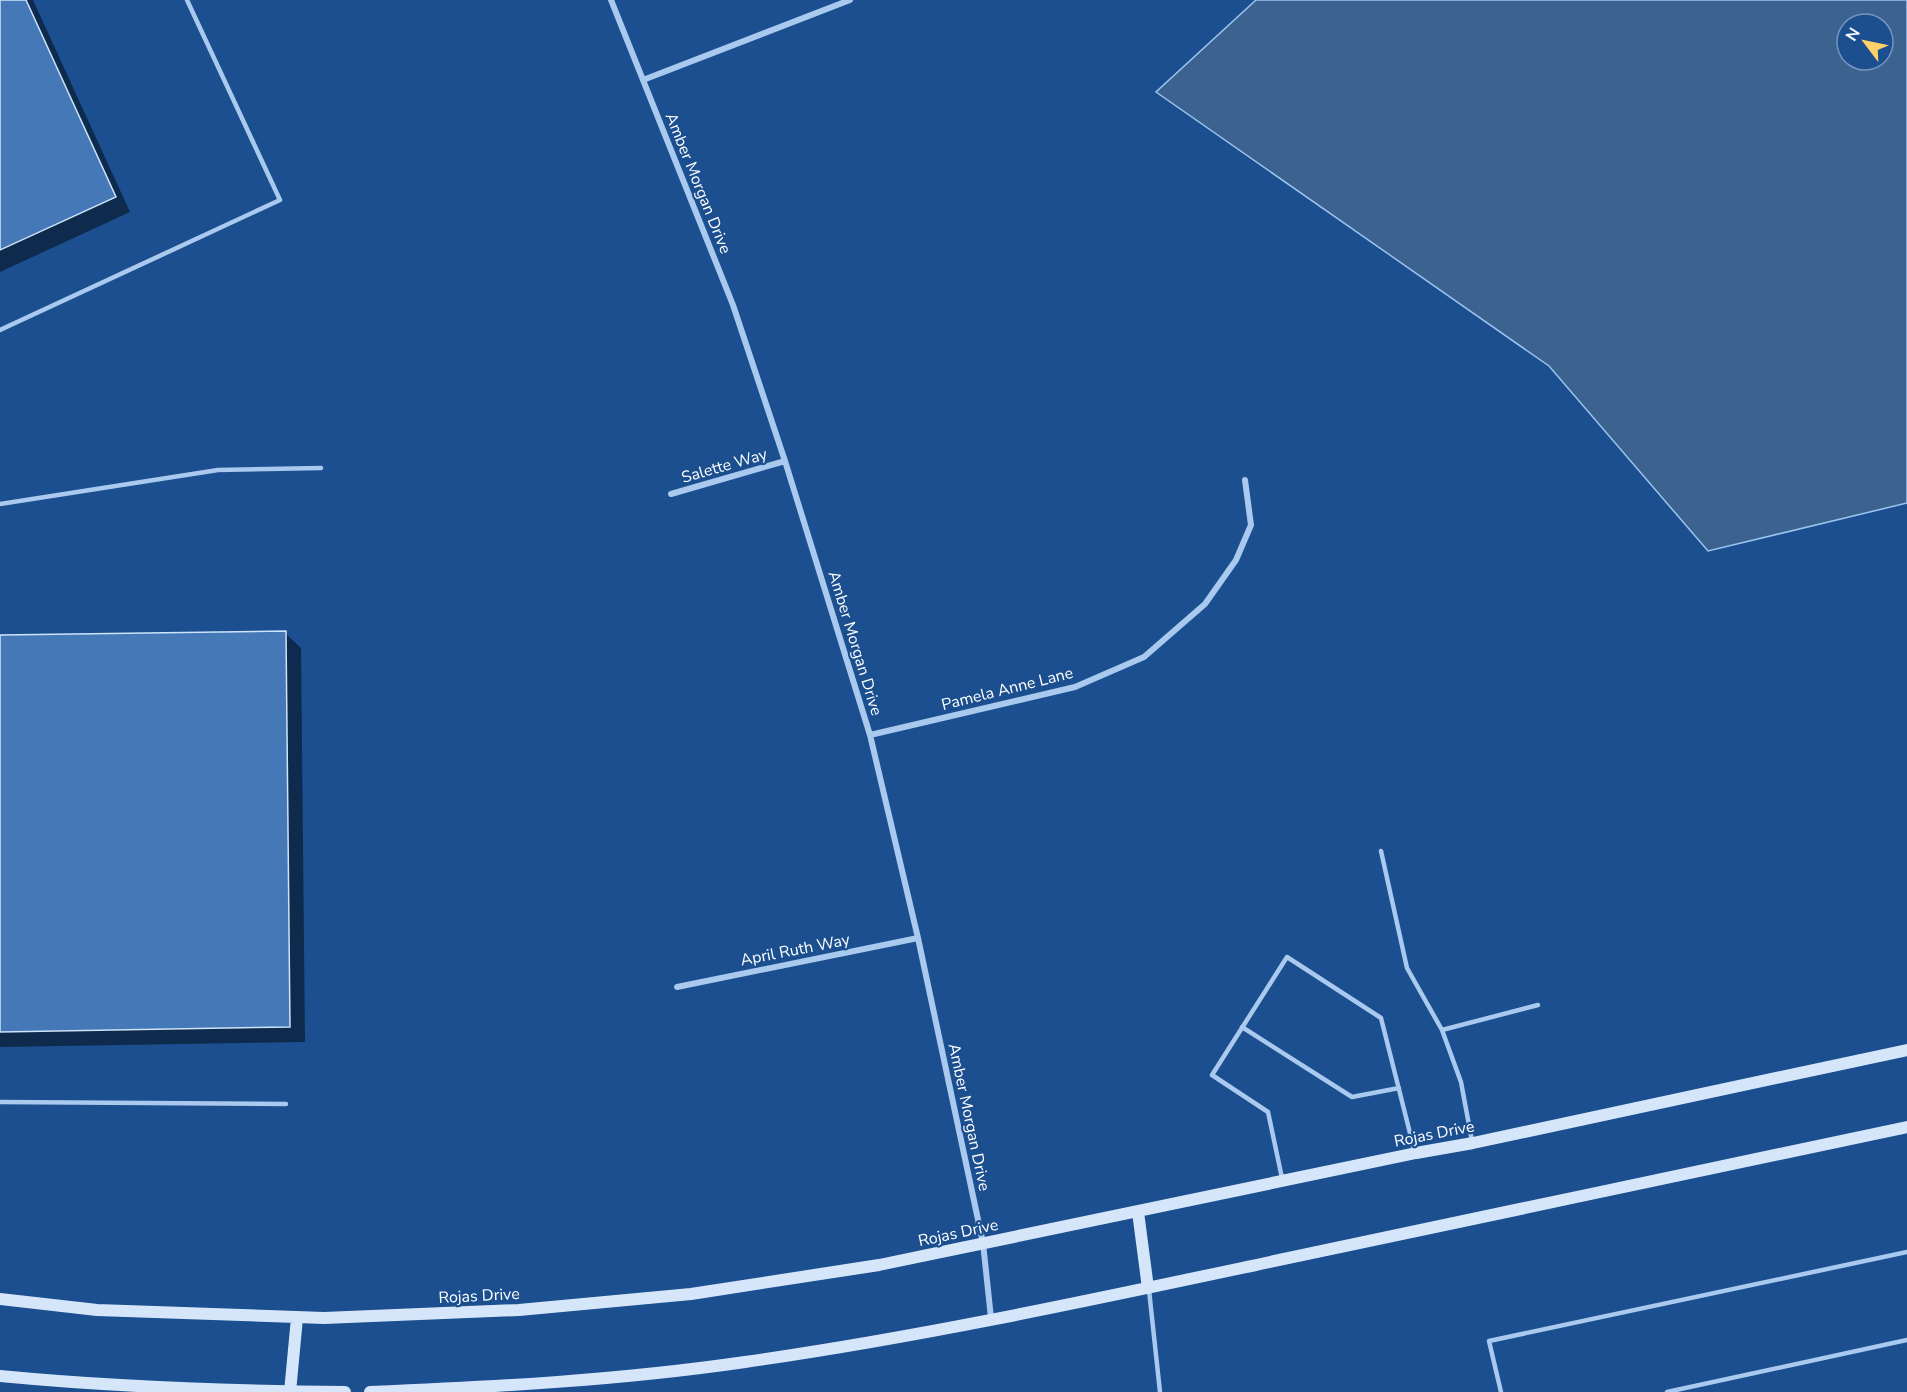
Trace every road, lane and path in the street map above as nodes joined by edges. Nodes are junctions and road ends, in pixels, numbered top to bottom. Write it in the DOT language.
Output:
graph roads {
  1 [pos="187,0"];
  2 [pos="611,0"];
  3 [pos="850,0"];
  4 [pos="643,80"];
  5 [pos="0,330"];
  6 [pos="785,461"];
  7 [pos="321,468"];
  8 [pos="1245,480"];
  9 [pos="671,494"];
  10 [pos="0,504"];
  11 [pos="870,735"];
  12 [pos="1381,851"];
  13 [pos="918,938"];
  14 [pos="677,987"];
  15 [pos="1538,1005"];
  16 [pos="1242,1027"];
  17 [pos="1442,1030"];
  18 [pos="1907,1050"];
  19 [pos="1399,1088"];
  20 [pos="0,1102"];
  21 [pos="286,1104"];
  22 [pos="1907,1127"];
  23 [pos="1473,1143"];
  24 [pos="1416,1153"];
  25 [pos="1282,1181"];
  26 [pos="1138,1212"];
  27 [pos="983,1243"];
  28 [pos="1907,1252"];
  29 [pos="1148,1288"];
  30 [pos="0,1299"];
  31 [pos="297,1317"];
  32 [pos="991,1318"];
  33 [pos="1907,1340"];
  34 [pos="0,1376"];
  35 [pos="290,1392"];
  36 [pos="345,1392"];
  37 [pos="370,1392"];
  38 [pos="1160,1392"];
  39 [pos="1501,1392"];
  40 [pos="1667,1392"];
  1 -- 5 [label="lane"];
  2 -- 4 [label="street, Amber Morgan Drive"];
  3 -- 4 [label="street"];
  4 -- 6 [label="street, Amber Morgan Drive"];
  6 -- 9 [label="street, Salette Way"];
  6 -- 11 [label="street, Amber Morgan Drive"];
  7 -- 10 [label="lane"];
  8 -- 11 [label="street, Pamela Anne Lane"];
  11 -- 13 [label="street, Amber Morgan Drive"];
  12 -- 17 [label="lane"];
  13 -- 14 [label="street, April Ruth Way"];
  13 -- 27 [label="street, Amber Morgan Drive"];
  15 -- 17 [label="lane"];
  16 -- 19 [label="lane"];
  16 -- 19 [label="lane"];
  16 -- 25 [label="lane"];
  17 -- 23 [label="lane"];
  18 -- 23 [label="main road, Rojas Drive"];
  19 -- 24 [label="lane"];
  20 -- 21 [label="lane"];
  22 -- 29 [label="main road"];
  23 -- 24 [label="main road, Rojas Drive"];
  24 -- 25 [label="main road, Rojas Drive"];
  25 -- 26 [label="main road, Rojas Drive"];
  26 -- 27 [label="main road, Rojas Drive"];
  26 -- 29 [label="main road"];
  27 -- 31 [label="main road, Rojas Drive"];
  27 -- 32 [label="street, Amber Morgan Drive"];
  28 -- 39 [label="lane"];
  29 -- 32 [label="main road"];
  29 -- 38 [label="lane"];
  30 -- 31 [label="main road, Rojas Drive"];
  31 -- 35 [label="main road"];
  32 -- 37 [label="main road"];
  33 -- 40 [label="lane"];
  34 -- 35 [label="main road"];
  35 -- 36 [label="main road"];
}
